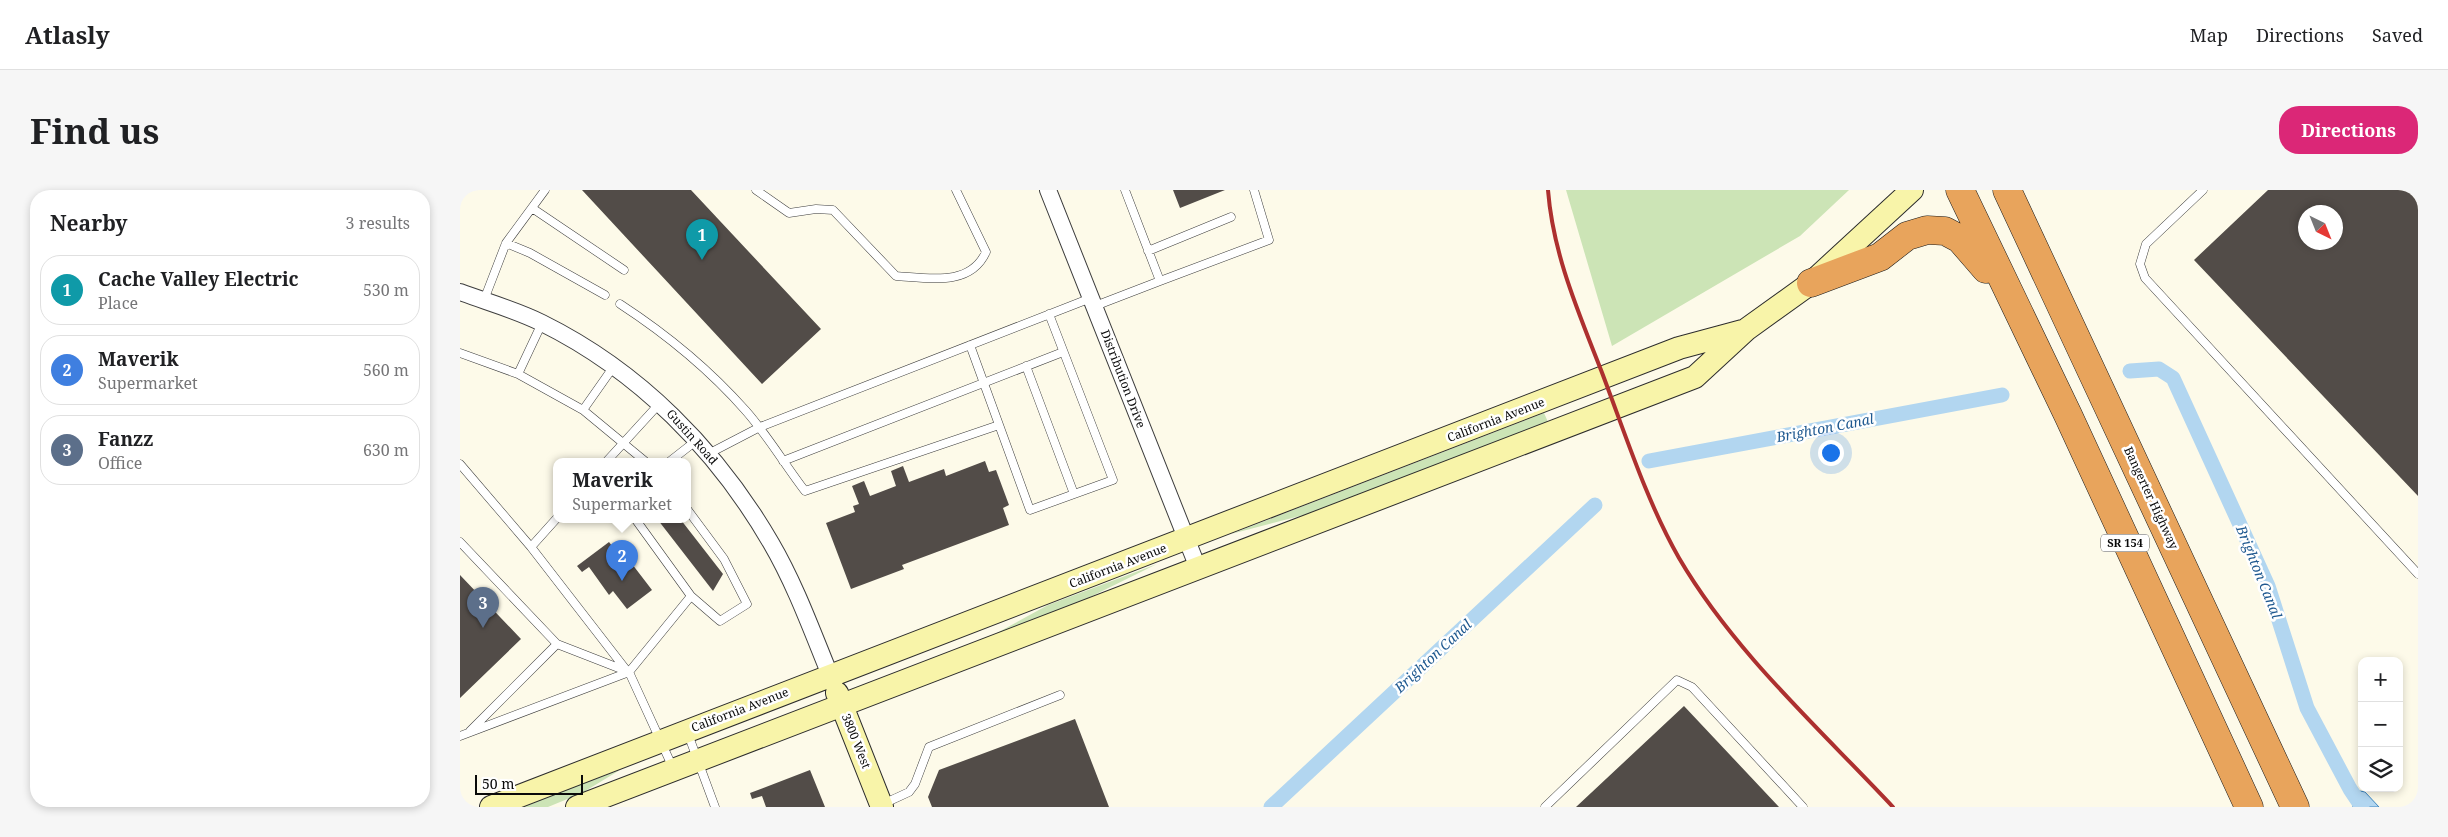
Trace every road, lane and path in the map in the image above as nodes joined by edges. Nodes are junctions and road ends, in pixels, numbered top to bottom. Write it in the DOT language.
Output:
graph roads {
  1 [pos="545,190"];
  2 [pos="756,190"];
  3 [pos="956,190"];
  4 [pos="1048,190"];
  5 [pos="1124,190"];
  6 [pos="1254,190"];
  7 [pos="1912,190"];
  8 [pos="1960,190"];
  9 [pos="2007,190"];
  10 [pos="2203,190"];
  11 [pos="532,208"];
  12 [pos="1231,217"];
  13 [pos="506,243"];
  14 [pos="1148,251"];
  15 [pos="624,270"];
  16 [pos="1160,281"];
  17 [pos="1811,282"];
  18 [pos="460,292"];
  19 [pos="2009,294"];
  20 [pos="604,295"];
  21 [pos="484,300"];
  22 [pos="1093,302"];
  23 [pos="620,304"];
  24 [pos="1049,314"];
  25 [pos="542,323"];
  26 [pos="1747,329"];
  27 [pos="970,345"];
  28 [pos="1063,352"];
  29 [pos="460,353"];
  30 [pos="614,366"];
  31 [pos="1026,366"];
  32 [pos="518,374"];
  33 [pos="984,382"];
  34 [pos="660,403"];
  35 [pos="583,410"];
  36 [pos="999,425"];
  37 [pos="760,427"];
  38 [pos="697,440"];
  39 [pos="623,443"];
  40 [pos="708,454"];
  41 [pos="610,458"];
  42 [pos="641,458"];
  43 [pos="674,458"];
  44 [pos="783,461"];
  45 [pos="460,464"];
  46 [pos="1074,494"];
  47 [pos="691,514"];
  48 [pos="553,522"];
  49 [pos="638,523"];
  50 [pos="1186,540"];
  51 [pos="460,542"];
  52 [pos="531,547"];
  53 [pos="1198,568"];
  54 [pos="2418,574"];
  55 [pos="691,596"];
  56 [pos="557,644"];
  57 [pos="629,672"];
  58 [pos="830,675"];
  59 [pos="1060,695"];
  60 [pos="842,706"];
  61 [pos="687,731"];
  62 [pos="464,734"];
  63 [pos="661,741"];
  64 [pos="699,760"];
  65 [pos="674,770"];
  66 [pos="882,806"];
  67 [pos="491,807"];
  68 [pos="577,807"];
  69 [pos="715,807"];
  70 [pos="1545,807"];
  71 [pos="1804,807"];
  72 [pos="2248,807"];
  73 [pos="2295,807"];
  1 -- 11 [label="lane"];
  2 -- 3 [label="lane"];
  4 -- 22 [label="street, Distribution Drive"];
  5 -- 14 [label="lane"];
  6 -- 16 [label="lane"];
  7 -- 17 [label="main road, California Avenue"];
  8 -- 19 [label="highway, SR 154"];
  9 -- 73 [label="highway, Bangerter Highway / SR 154"];
  10 -- 54 [label="lane"];
  11 -- 13 [label="lane"];
  11 -- 15 [label="lane"];
  12 -- 14 [label="lane"];
  13 -- 20 [label="lane"];
  13 -- 21 [label="lane"];
  14 -- 16 [label="lane"];
  16 -- 22 [label="lane"];
  17 -- 19 [label="highway"];
  17 -- 26 [label="main road, California Avenue"];
  18 -- 21 [label="street, Gustin Road"];
  19 -- 72 [label="highway, SR 154"];
  21 -- 25 [label="street, Gustin Road"];
  22 -- 24 [label="lane"];
  22 -- 50 [label="street, Distribution Drive"];
  23 -- 37 [label="lane"];
  24 -- 27 [label="lane"];
  24 -- 28 [label="lane"];
  25 -- 30 [label="street, Gustin Road"];
  25 -- 32 [label="lane"];
  26 -- 50 [label="main road, California Avenue"];
  26 -- 53 [label="main road, California Avenue"];
  27 -- 33 [label="lane"];
  27 -- 37 [label="lane"];
  28 -- 31 [label="lane"];
  28 -- 46 [label="lane"];
  29 -- 32 [label="lane"];
  30 -- 34 [label="street, Gustin Road"];
  30 -- 35 [label="lane"];
  31 -- 33 [label="lane"];
  31 -- 46 [label="lane"];
  32 -- 35 [label="lane"];
  33 -- 36 [label="lane"];
  33 -- 44 [label="lane"];
  34 -- 38 [label="street, Gustin Road"];
  34 -- 39 [label="lane"];
  35 -- 39 [label="lane"];
  36 -- 44 [label="lane"];
  36 -- 46 [label="lane"];
  37 -- 40 [label="lane"];
  37 -- 44 [label="lane"];
  38 -- 40 [label="street, Gustin Road"];
  38 -- 43 [label="lane"];
  39 -- 41 [label="lane"];
  39 -- 42 [label="lane"];
  40 -- 58 [label="street, Gustin Road"];
  45 -- 52 [label="lane"];
  47 -- 55 [label="lane"];
  48 -- 52 [label="lane"];
  49 -- 55 [label="lane"];
  50 -- 53 [label="street, Distribution Drive"];
  50 -- 58 [label="main road, California Avenue"];
  51 -- 56 [label="lane"];
  52 -- 57 [label="lane"];
  53 -- 60 [label="main road, California Avenue"];
  55 -- 57 [label="lane"];
  56 -- 57 [label="lane"];
  56 -- 62 [label="lane"];
  57 -- 62 [label="lane"];
  57 -- 63 [label="lane"];
  58 -- 60 [label="main road, 3800 West"];
  58 -- 61 [label="main road, California Avenue"];
  59 -- 66 [label="lane"];
  60 -- 64 [label="main road, California Avenue"];
  60 -- 66 [label="main road, 3800 West"];
  61 -- 63 [label="main road, California Avenue"];
  61 -- 64 [label="lane"];
  63 -- 65 [label="lane"];
  63 -- 67 [label="main road, California Avenue"];
  64 -- 65 [label="main road, California Avenue"];
  64 -- 69 [label="lane"];
  65 -- 68 [label="main road, California Avenue"];
  70 -- 71 [label="lane"];
}
